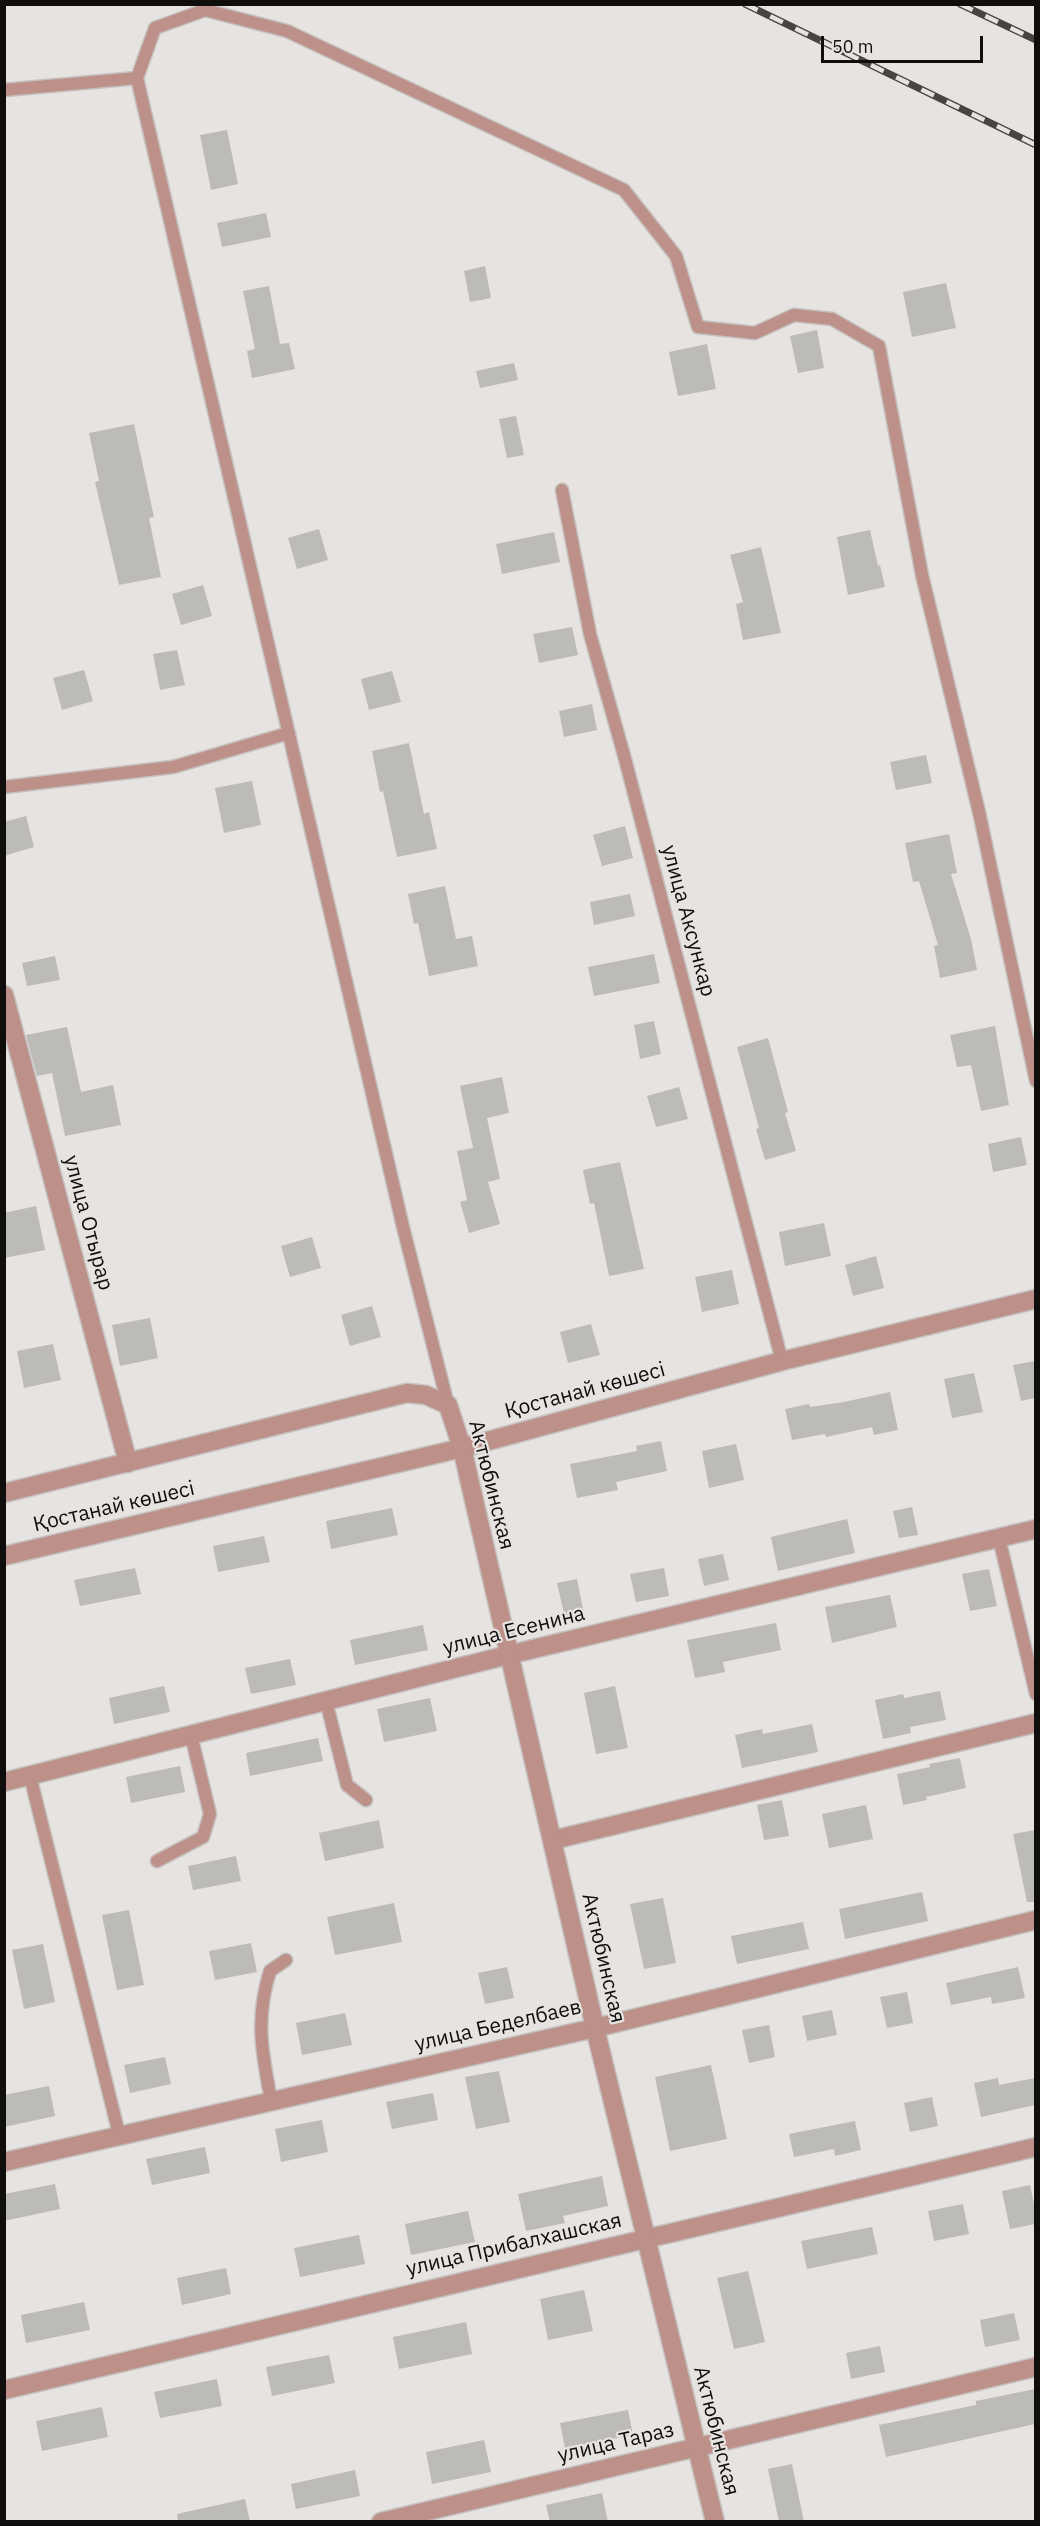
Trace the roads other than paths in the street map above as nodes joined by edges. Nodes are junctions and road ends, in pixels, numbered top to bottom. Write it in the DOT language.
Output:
graph roads {
  1 [pos="137,78"];
  2 [pos="4,90"];
  3 [pos="562,490"];
  4 [pos="289,733"];
  5 [pos="4,787"];
  6 [pos="4,995"];
  7 [pos="1035,1081"];
  8 [pos="1035,1299"];
  9 [pos="782,1361"];
  10 [pos="448,1405"];
  11 [pos="462,1448"];
  12 [pos="128,1463"];
  13 [pos="4,1493"];
  14 [pos="1035,1529"];
  15 [pos="999,1538"];
  16 [pos="4,1556"];
  17 [pos="508,1655"];
  18 [pos="1035,1694"];
  19 [pos="326,1701"];
  20 [pos="1035,1723"];
  21 [pos="191,1735"];
  22 [pos="30,1776"];
  23 [pos="4,1782"];
  24 [pos="366,1800"];
  25 [pos="553,1840"];
  26 [pos="157,1861"];
  27 [pos="1035,1920"];
  28 [pos="286,1960"];
  29 [pos="596,2028"];
  30 [pos="271,2100"];
  31 [pos="119,2134"];
  32 [pos="1035,2147"];
  33 [pos="4,2162"];
  34 [pos="646,2237"];
  35 [pos="1035,2367"];
  36 [pos="4,2390"];
  37 [pos="696,2447"];
  38 [pos="381,2522"];
  39 [pos="715,2522"];
  1 -- 2 [label="lane"];
  1 -- 4 [label="lane"];
  1 -- 7 [label="lane"];
  3 -- 9 [label="lane, улица Аксункар"];
  4 -- 5 [label="lane"];
  4 -- 10 [label="lane"];
  6 -- 12 [label="street, улица Отырар"];
  8 -- 9 [label="street, Қостанай көшесі"];
  9 -- 11 [label="street, Қостанай көшесі"];
  10 -- 11 [label="street, Актюбинская"];
  10 -- 12 [label="street"];
  11 -- 16 [label="street, Қостанай көшесі"];
  11 -- 17 [label="street, Актюбинская"];
  12 -- 13 [label="street"];
  14 -- 15 [label="street, улица Есенина"];
  15 -- 17 [label="street, улица Есенина"];
  15 -- 18 [label="lane"];
  17 -- 19 [label="street, улица Есенина"];
  17 -- 25 [label="street, Актюбинская"];
  19 -- 21 [label="street, улица Есенина"];
  19 -- 24 [label="lane"];
  20 -- 25 [label="street"];
  21 -- 22 [label="street, улица Есенина"];
  21 -- 26 [label="lane"];
  22 -- 23 [label="street, улица Есенина"];
  22 -- 31 [label="lane"];
  25 -- 29 [label="street, Актюбинская"];
  27 -- 29 [label="street, улица Беделбаев"];
  28 -- 30 [label="lane"];
  29 -- 30 [label="street, улица Беделбаев"];
  29 -- 34 [label="street, Актюбинская"];
  30 -- 31 [label="street, улица Беделбаев"];
  31 -- 33 [label="street, улица Беделбаев"];
  32 -- 34 [label="street, улица Прибалхашская"];
  34 -- 36 [label="street, улица Прибалхашская"];
  34 -- 37 [label="street, Актюбинская"];
  35 -- 37 [label="street, улица Тараз"];
  37 -- 38 [label="street, улица Тараз"];
  37 -- 39 [label="street, Актюбинская"];
}
